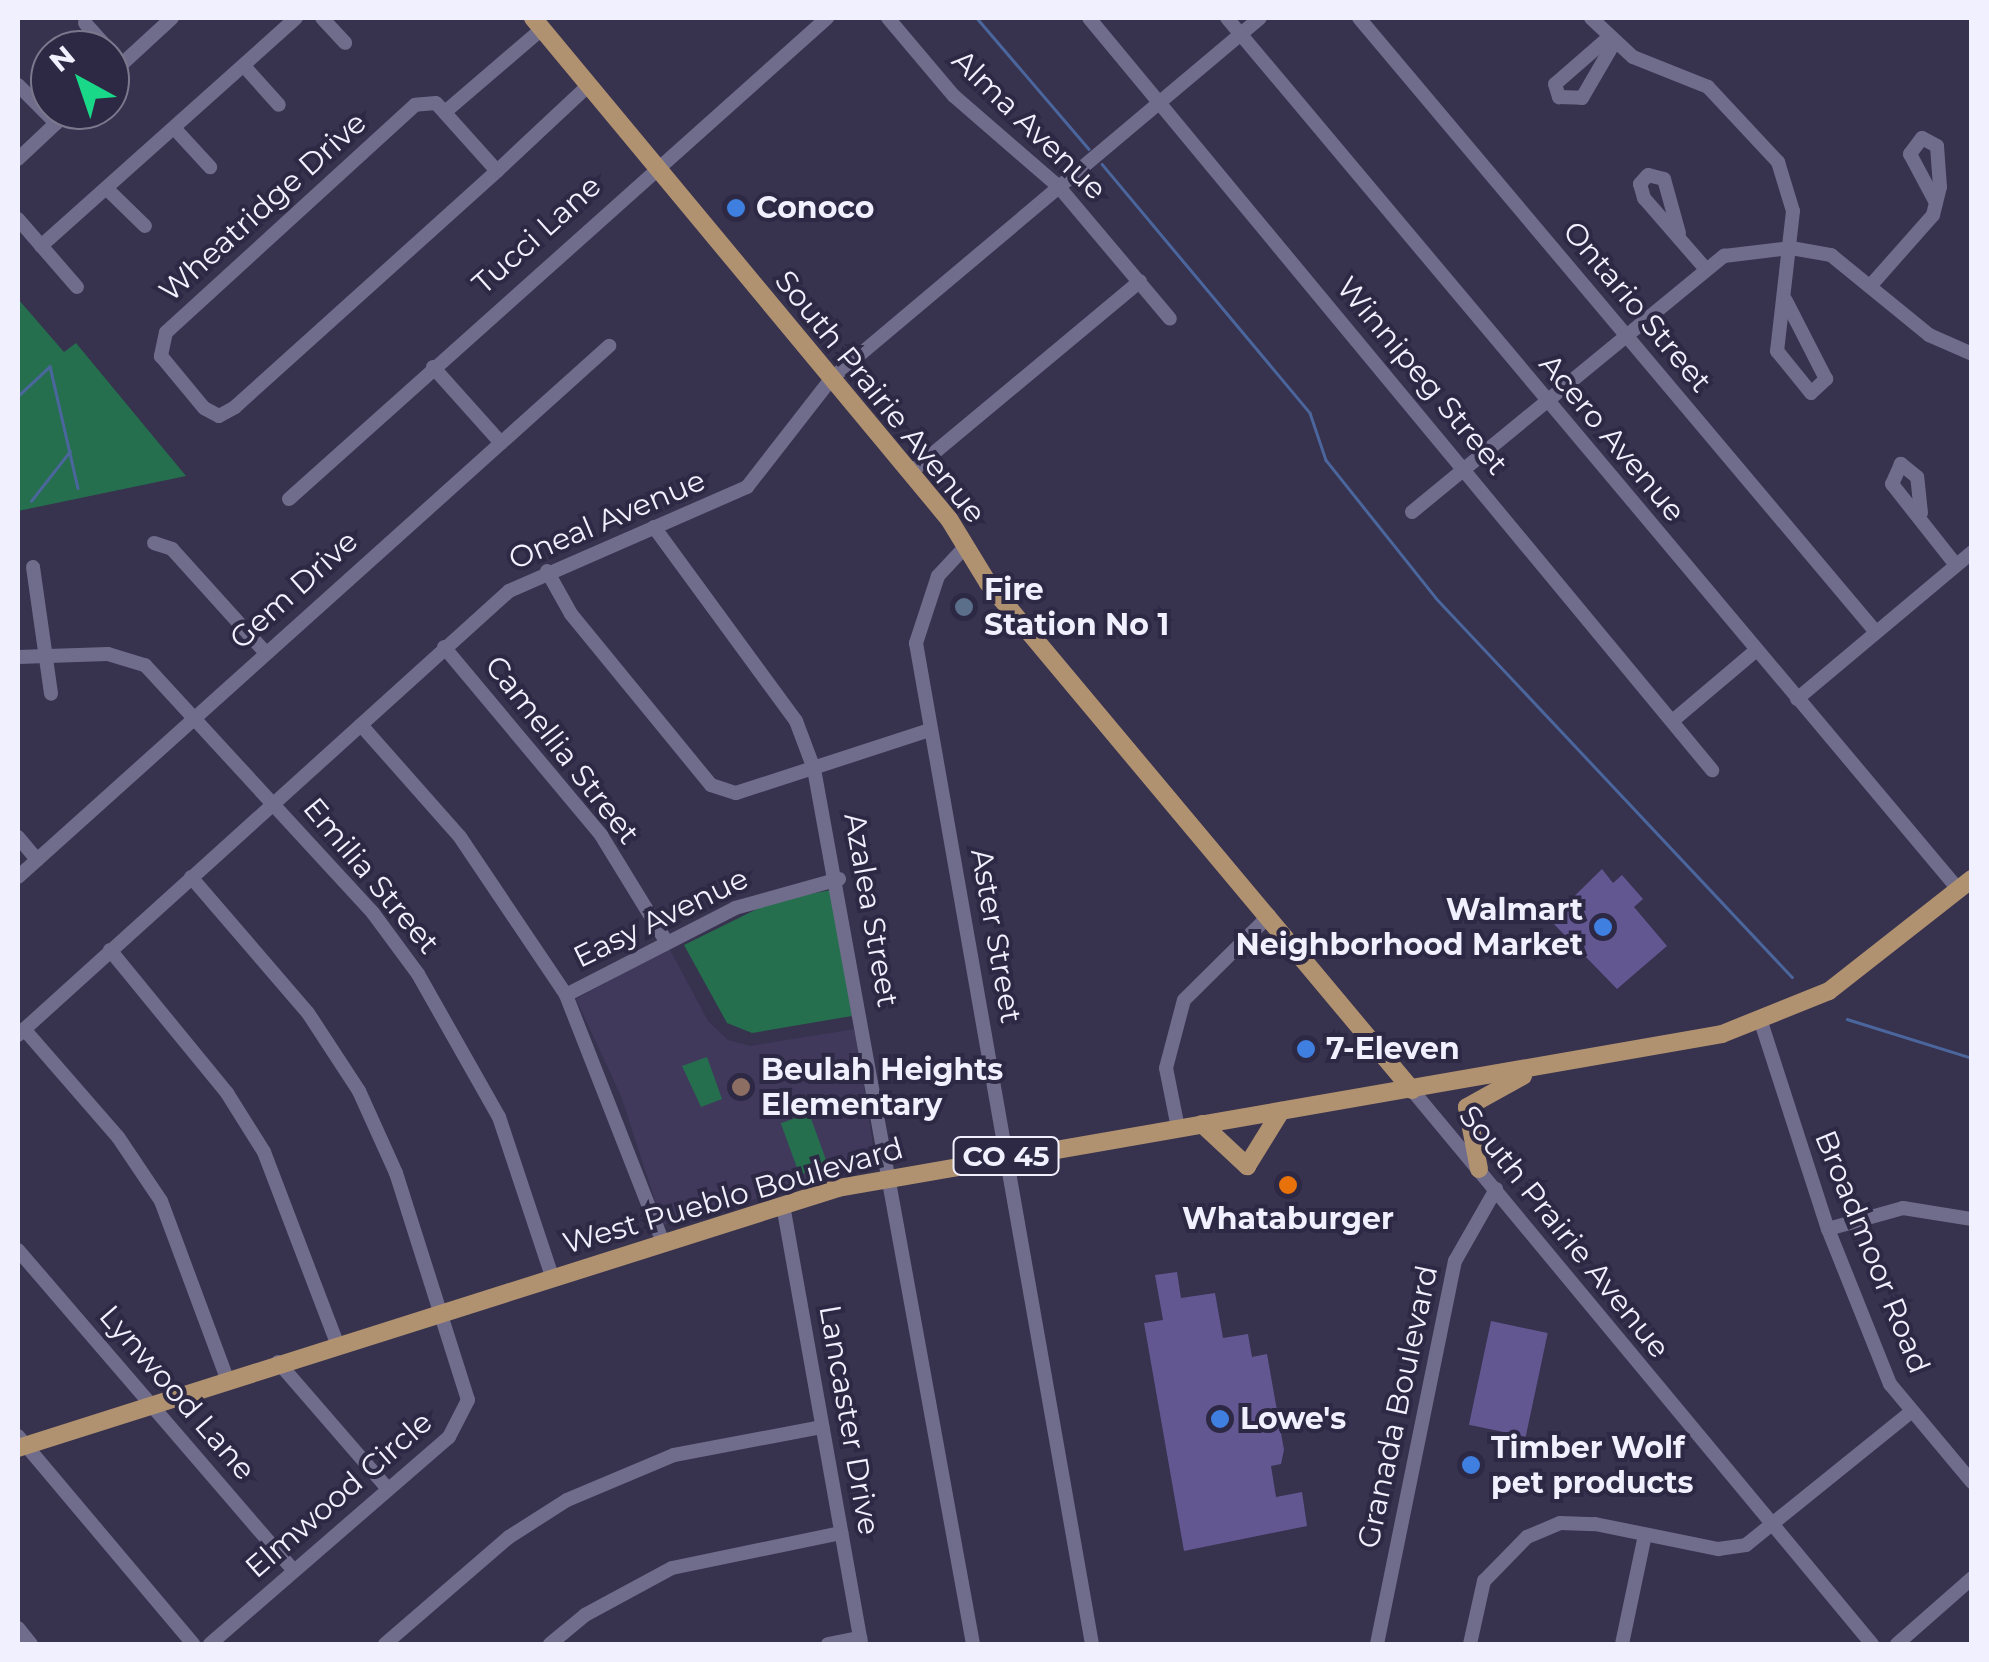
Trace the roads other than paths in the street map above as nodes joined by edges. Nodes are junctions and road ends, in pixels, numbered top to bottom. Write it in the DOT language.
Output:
graph roads {
  1 [pos="172,18"];
  2 [pos="296,18"];
  3 [pos="322,18"];
  4 [pos="827,18"];
  5 [pos="888,18"];
  6 [pos="1089,18"];
  7 [pos="1226,18"];
  8 [pos="1260,18"];
  9 [pos="1359,18"];
  10 [pos="1591,18"];
  11 [pos="84,22"];
  12 [pos="537,23"];
  13 [pos="91,30"];
  14 [pos="1240,34"];
  15 [pos="345,43"];
  16 [pos="130,56"];
  17 [pos="244,66"];
  18 [pos="589,84"];
  19 [pos="1158,104"];
  20 [pos="279,105"];
  21 [pos="445,112"];
  22 [pos="175,129"];
  23 [pos="48,130"];
  24 [pos="18,159"];
  25 [pos="656,164"];
  26 [pos="210,167"];
  27 [pos="497,170"];
  28 [pos="1059,186"];
  29 [pos="107,189"];
  30 [pos="1935,200"];
  31 [pos="18,219"];
  32 [pos="145,226"];
  33 [pos="1679,233"];
  34 [pos="42,246"];
  35 [pos="1791,248"];
  36 [pos="1704,267"];
  37 [pos="1140,281"];
  38 [pos="1872,284"];
  39 [pos="77,287"];
  40 [pos="1786,301"];
  41 [pos="1170,319"];
  42 [pos="1625,336"];
  43 [pos="609,346"];
  44 [pos="1972,354"];
  45 [pos="433,366"];
  46 [pos="832,378"];
  47 [pos="1546,401"];
  48 [pos="501,442"];
  49 [pos="1463,469"];
  50 [pos="911,472"];
  51 [pos="289,498"];
  52 [pos="1412,512"];
  53 [pos="1921,513"];
  54 [pos="654,528"];
  55 [pos="154,542"];
  56 [pos="965,547"];
  57 [pos="1972,552"];
  58 [pos="1956,565"];
  59 [pos="33,567"];
  60 [pos="546,570"];
  61 [pos="1875,631"];
  62 [pos="444,647"];
  63 [pos="265,652"];
  64 [pos="1754,652"];
  65 [pos="46,653"];
  66 [pos="18,657"];
  67 [pos="51,694"];
  68 [pos="1796,699"];
  69 [pos="197,716"];
  70 [pos="1676,718"];
  71 [pos="361,725"];
  72 [pos="930,730"];
  73 [pos="814,769"];
  74 [pos="1712,770"];
  75 [pos="273,802"];
  76 [pos="18,837"];
  77 [pos="37,860"];
  78 [pos="191,877"];
  79 [pos="18,878"];
  80 [pos="840,880"];
  81 [pos="1965,885"];
  82 [pos="1269,916"];
  83 [pos="666,941"];
  84 [pos="110,950"];
  85 [pos="566,995"];
  86 [pos="1762,1022"];
  87 [pos="21,1032"];
  88 [pos="1546,1066"];
  89 [pos="1412,1090"];
  90 [pos="1281,1111"];
  91 [pos="1202,1124"];
  92 [pos="1178,1128"];
  93 [pos="1008,1156"];
  94 [pos="1479,1169"];
  95 [pos="890,1176"];
  96 [pos="1496,1189"];
  97 [pos="783,1205"];
  98 [pos="1972,1219"];
  99 [pos="1828,1229"];
  100 [pos="663,1242"];
  101 [pos="18,1250"];
  102 [pos="552,1276"];
  103 [pos="443,1310"];
  104 [pos="337,1344"];
  105 [pos="278,1362"];
  106 [pos="227,1378"];
  107 [pos="146,1402"];
  108 [pos="1911,1412"];
  109 [pos="822,1427"];
  110 [pos="20,1443"];
  111 [pos="1972,1482"];
  112 [pos="388,1489"];
  113 [pos="1773,1528"];
  114 [pos="841,1533"];
  115 [pos="1645,1535"];
  116 [pos="294,1571"];
  117 [pos="1972,1578"];
  118 [pos="18,1628"];
  119 [pos="860,1641"];
  120 [pos="31,1644"];
  121 [pos="193,1644"];
  122 [pos="210,1644"];
  123 [pos="385,1644"];
  124 [pos="550,1644"];
  125 [pos="828,1644"];
  126 [pos="973,1644"];
  127 [pos="1092,1644"];
  128 [pos="1377,1644"];
  129 [pos="1470,1644"];
  130 [pos="1622,1644"];
  131 [pos="1872,1644"];
  132 [pos="1897,1644"];
  1 -- 16 [label="street"];
  2 -- 17 [label="street"];
  3 -- 15 [label="street"];
  4 -- 25 [label="street, Tucci Lane"];
  5 -- 28 [label="street, Alma Avenue"];
  6 -- 19 [label="street, Winnipeg Street"];
  7 -- 14 [label="street, Acero Avenue"];
  8 -- 14 [label="street, Oneal Avenue"];
  9 -- 42 [label="street, Ontario Street"];
  10 -- 35 [label="street"];
  11 -- 13 [label="street"];
  12 -- 18 [label="main road, South Prairie Avenue"];
  12 -- 21 [label="street"];
  14 -- 19 [label="street, Oneal Avenue"];
  14 -- 47 [label="street, Acero Avenue"];
  17 -- 20 [label="street"];
  17 -- 22 [label="street"];
  18 -- 25 [label="main road, South Prairie Avenue"];
  18 -- 27 [label="street, Wheatridge Drive"];
  19 -- 28 [label="street, Oneal Avenue"];
  19 -- 49 [label="street, Winnipeg Street"];
  21 -- 27 [label="street"];
  21 -- 27 [label="street, Wheatridge Drive"];
  22 -- 26 [label="street"];
  22 -- 29 [label="street"];
  23 -- 24 [label="street"];
  25 -- 45 [label="street, Tucci Lane"];
  25 -- 46 [label="main road, South Prairie Avenue"];
  28 -- 37 [label="street, Alma Avenue"];
  28 -- 46 [label="street, Oneal Avenue"];
  29 -- 32 [label="street"];
  29 -- 34 [label="street"];
  30 -- 38 [label="street"];
  31 -- 34 [label="street"];
  33 -- 36 [label="street"];
  34 -- 39 [label="street"];
  35 -- 36 [label="street"];
  35 -- 38 [label="street"];
  35 -- 40 [label="street"];
  36 -- 42 [label="street"];
  37 -- 41 [label="street, Alma Avenue"];
  37 -- 50 [label="street"];
  38 -- 44 [label="street"];
  40 -- 40 [label="street"];
  42 -- 47 [label="street"];
  42 -- 61 [label="street, Ontario Street"];
  43 -- 48 [label="street, Gem Drive"];
  45 -- 48 [label="street"];
  45 -- 51 [label="street, Tucci Lane"];
  46 -- 50 [label="main road, South Prairie Avenue"];
  46 -- 54 [label="street, Oneal Avenue"];
  47 -- 49 [label="street"];
  47 -- 64 [label="street, Acero Avenue"];
  48 -- 63 [label="street, Gem Drive"];
  49 -- 52 [label="street"];
  49 -- 70 [label="street, Winnipeg Street"];
  50 -- 56 [label="main road, South Prairie Avenue"];
  53 -- 58 [label="street"];
  54 -- 60 [label="street, Oneal Avenue"];
  54 -- 73 [label="street, Azalea Street"];
  55 -- 63 [label="street"];
  56 -- 72 [label="street, Aster Street"];
  56 -- 82 [label="main road, South Prairie Avenue"];
  57 -- 58 [label="street"];
  58 -- 61 [label="street"];
  59 -- 65 [label="street"];
  60 -- 62 [label="street, Oneal Avenue"];
  60 -- 73 [label="street"];
  61 -- 68 [label="street"];
  62 -- 71 [label="street, Oneal Avenue"];
  62 -- 83 [label="street, Camellia Street"];
  63 -- 69 [label="street, Gem Drive"];
  64 -- 68 [label="street, Acero Avenue"];
  64 -- 70 [label="street"];
  65 -- 66 [label="street, Emilia Street"];
  65 -- 67 [label="street"];
  65 -- 69 [label="street, Emilia Street"];
  68 -- 81 [label="street, Acero Avenue"];
  69 -- 75 [label="street, Emilia Street"];
  69 -- 77 [label="street, Gem Drive"];
  70 -- 74 [label="street, Winnipeg Street"];
  71 -- 75 [label="street, Oneal Avenue"];
  71 -- 85 [label="street"];
  72 -- 73 [label="street"];
  72 -- 93 [label="street, Aster Street"];
  73 -- 80 [label="street, Azalea Street"];
  75 -- 78 [label="street, Oneal Avenue"];
  75 -- 102 [label="street, Emilia Street"];
  76 -- 77 [label="street"];
  77 -- 79 [label="street, Gem Drive"];
  78 -- 84 [label="street, Oneal Avenue"];
  78 -- 103 [label="street"];
  80 -- 83 [label="street, Easy Avenue"];
  80 -- 95 [label="street, Azalea Street"];
  81 -- 86 [label="main road, West Pueblo Boulevard / CO 45"];
  82 -- 89 [label="main road, South Prairie Avenue"];
  82 -- 92 [label="street"];
  83 -- 85 [label="street, Easy Avenue"];
  84 -- 87 [label="street, Oneal Avenue"];
  84 -- 104 [label="street"];
  85 -- 100 [label="street"];
  86 -- 88 [label="main road, West Pueblo Boulevard / CO 45"];
  86 -- 99 [label="street, Broadmoor Road"];
  87 -- 106 [label="street"];
  88 -- 89 [label="main road, West Pueblo Boulevard / CO 45"];
  88 -- 94 [label="main road"];
  89 -- 90 [label="main road, West Pueblo Boulevard / CO 45"];
  89 -- 94 [label="street, South Prairie Avenue"];
  90 -- 91 [label="main road, West Pueblo Boulevard / CO 45"];
  90 -- 91 [label="main road"];
  91 -- 92 [label="main road, West Pueblo Boulevard / CO 45"];
  92 -- 93 [label="main road, West Pueblo Boulevard / CO 45"];
  93 -- 95 [label="main road, West Pueblo Boulevard / CO 45"];
  93 -- 127 [label="street, Aster Street"];
  94 -- 96 [label="street, South Prairie Avenue"];
  95 -- 97 [label="main road, West Pueblo Boulevard / CO 45"];
  95 -- 126 [label="street, Azalea Street"];
  96 -- 113 [label="street, South Prairie Avenue"];
  96 -- 128 [label="street, Granada Boulevard"];
  97 -- 100 [label="main road, West Pueblo Boulevard / CO 45"];
  97 -- 109 [label="street, Lancaster Drive"];
  98 -- 99 [label="street"];
  99 -- 108 [label="street, Broadmoor Road"];
  100 -- 102 [label="main road, West Pueblo Boulevard / CO 45"];
  101 -- 107 [label="street, Lynwood Lane"];
  102 -- 103 [label="main road, West Pueblo Boulevard / CO 45"];
  103 -- 104 [label="main road, West Pueblo Boulevard / CO 45"];
  103 -- 112 [label="street, Elmwood Circle"];
  104 -- 105 [label="main road, West Pueblo Boulevard / CO 45"];
  105 -- 106 [label="main road, West Pueblo Boulevard / CO 45"];
  105 -- 112 [label="street"];
  106 -- 107 [label="main road, West Pueblo Boulevard / CO 45"];
  107 -- 110 [label="main road, West Pueblo Boulevard / CO 45"];
  107 -- 116 [label="street, Lynwood Lane"];
  108 -- 111 [label="street, Broadmoor Road"];
  108 -- 113 [label="street"];
  109 -- 114 [label="street, Lancaster Drive"];
  109 -- 123 [label="street"];
  110 -- 121 [label="street"];
  112 -- 116 [label="street, Elmwood Circle"];
  113 -- 115 [label="street"];
  113 -- 131 [label="street, South Prairie Avenue"];
  114 -- 119 [label="street, Lancaster Drive"];
  114 -- 124 [label="street"];
  115 -- 129 [label="street"];
  115 -- 130 [label="street"];
  116 -- 122 [label="street, Elmwood Circle"];
  117 -- 132 [label="street"];
  118 -- 120 [label="street"];
  119 -- 125 [label="street"];
}
